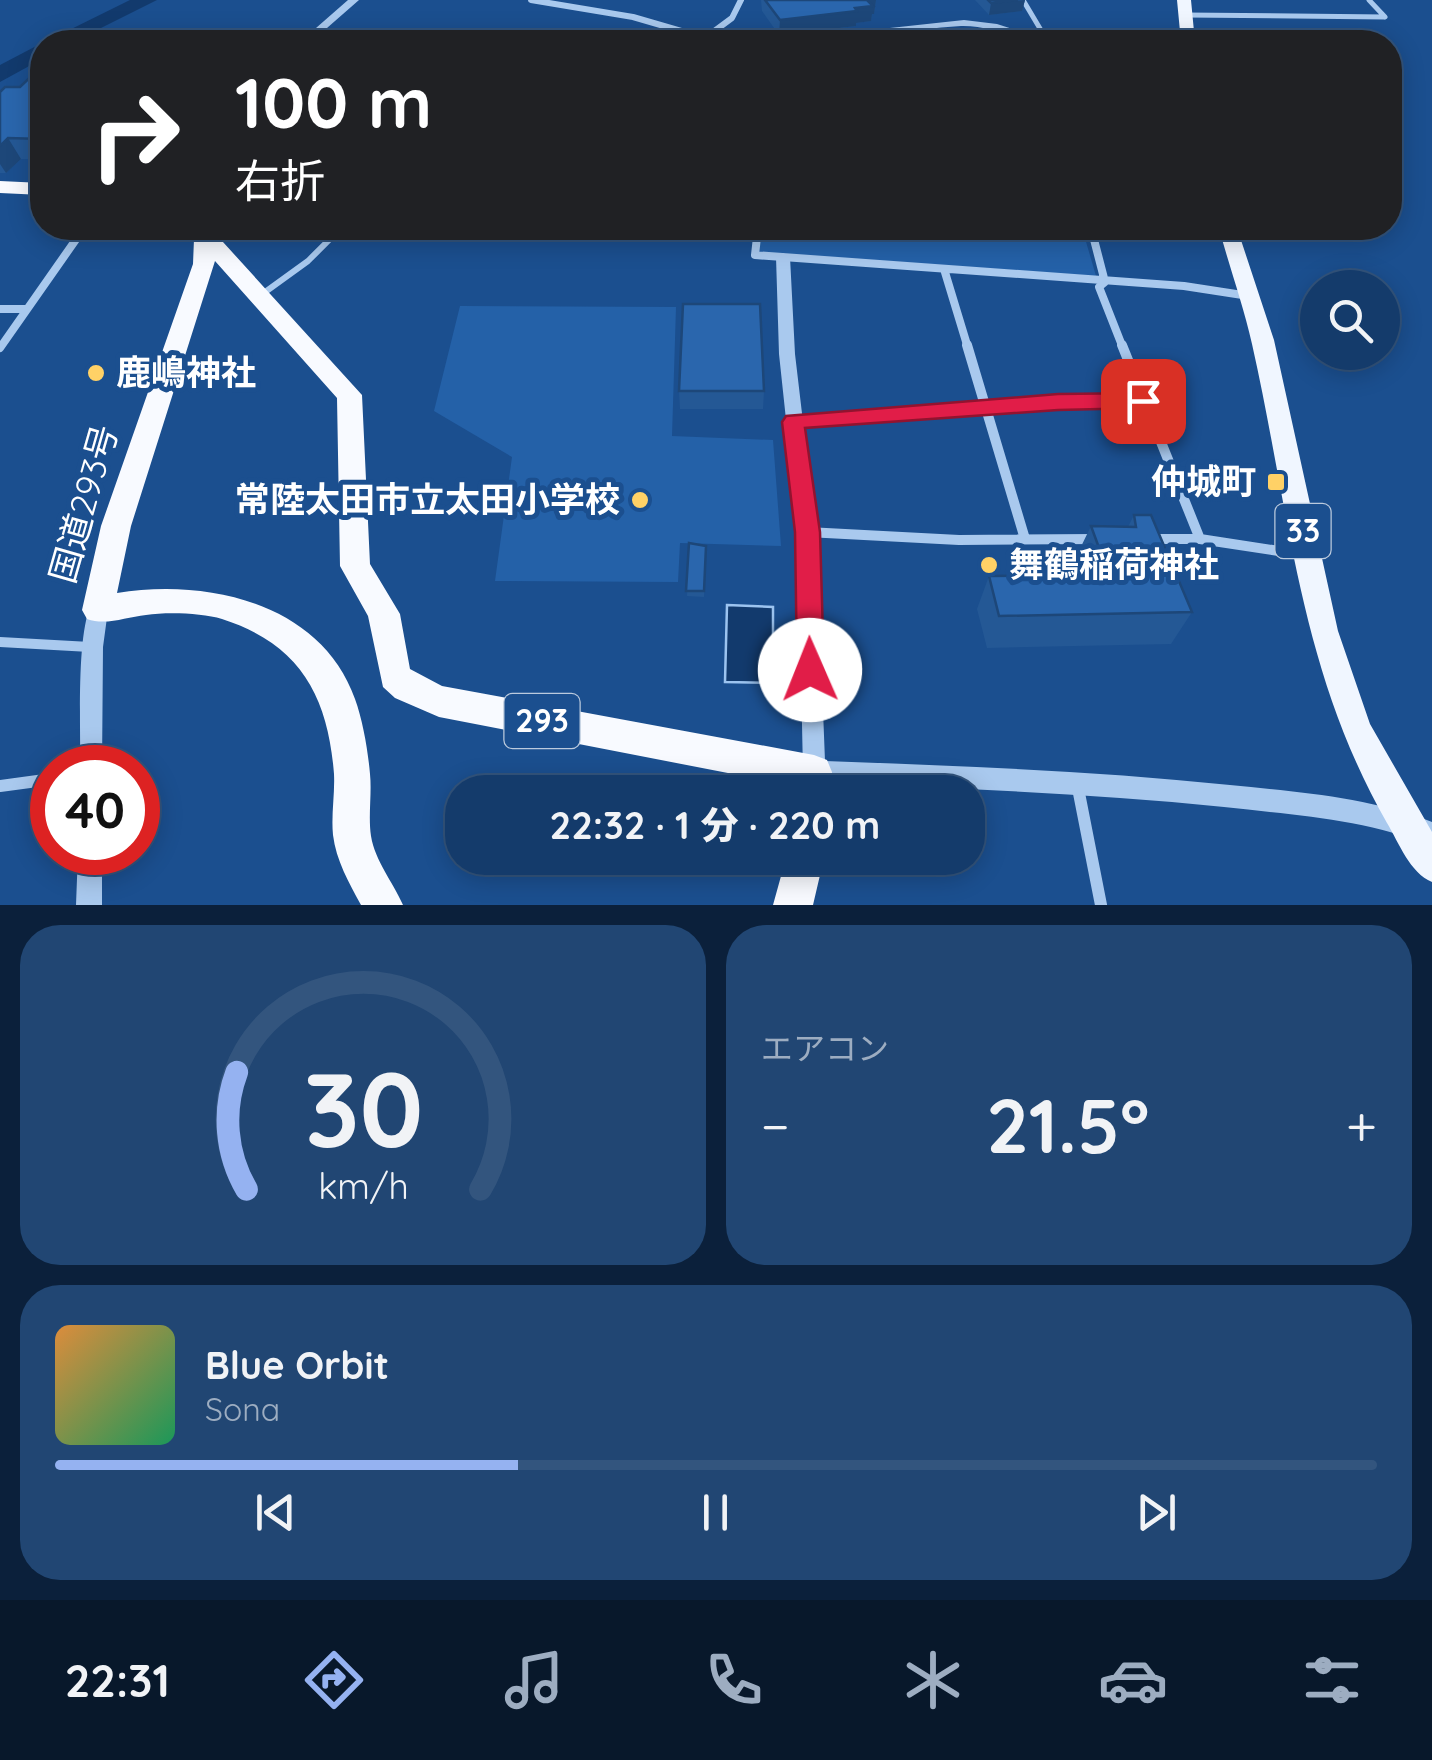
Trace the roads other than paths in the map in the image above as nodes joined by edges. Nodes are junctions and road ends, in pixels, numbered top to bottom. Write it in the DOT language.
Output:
graph roads {
  1 [pos="354,0"];
  2 [pos="531,0"];
  3 [pos="742,0"];
  4 [pos="1022,0"];
  5 [pos="1369,0"];
  6 [pos="1184,8"];
  7 [pos="318,30"];
  8 [pos="678,30"];
  9 [pos="716,30"];
  10 [pos="899,30"];
  11 [pos="1007,30"];
  12 [pos="1041,30"];
  13 [pos="0,187"];
  14 [pos="30,188"];
  15 [pos="76,240"];
  16 [pos="329,240"];
  17 [pos="756,240"];
  18 [pos="1094,240"];
  19 [pos="1228,240"];
  20 [pos="208,247"];
  21 [pos="783,257"];
  22 [pos="944,269"];
  23 [pos="1106,282"];
  24 [pos="261,295"];
  25 [pos="1250,296"];
  26 [pos="27,309"];
  27 [pos="0,310"];
  28 [pos="0,348"];
  29 [pos="1143,401"];
  30 [pos="986,409"];
  31 [pos="794,422"];
  32 [pos="807,532"];
  33 [pos="1118,538"];
  34 [pos="1136,538"];
  35 [pos="1025,539"];
  36 [pos="1200,539"];
  37 [pos="1308,556"];
  38 [pos="96,629"];
  39 [pos="0,642"];
  40 [pos="92,745"];
  41 [pos="782,775"];
  42 [pos="814,775"];
  43 [pos="30,782"];
  44 [pos="985,782"];
  45 [pos="1077,782"];
  46 [pos="0,786"];
  47 [pos="1419,829"];
  48 [pos="1432,864"];
  49 [pos="90,875"];
  50 [pos="801,875"];
  51 [pos="89,905"];
  52 [pos="382,905"];
  53 [pos="793,905"];
  54 [pos="1101,905"];
  1 -- 7 [label="street"];
  2 -- 8 [label="street"];
  3 -- 9 [label="street"];
  4 -- 12 [label="lane"];
  5 -- 6 [label="lane"];
  10 -- 11 [label="street"];
  13 -- 14 [label="highway"];
  15 -- 26 [label="street"];
  16 -- 24 [label="lane"];
  17 -- 21 [label="street"];
  18 -- 23 [label="street"];
  19 -- 25 [label="main road, 33"];
  20 -- 24 [label="highway, 国道293号 / 293"];
  20 -- 38 [label="highway, 国道293号 / 293"];
  21 -- 22 [label="street"];
  21 -- 31 [label="street"];
  22 -- 23 [label="street"];
  22 -- 30 [label="street"];
  23 -- 25 [label="street"];
  23 -- 29 [label="street"];
  24 -- 41 [label="highway, 国道293号 / 293"];
  25 -- 37 [label="main road, 33"];
  26 -- 27 [label="street"];
  26 -- 28 [label="street"];
  29 -- 30 [label="lane"];
  29 -- 36 [label="street"];
  30 -- 31 [label="lane"];
  30 -- 35 [label="street"];
  31 -- 32 [label="street"];
  32 -- 35 [label="street"];
  32 -- 42 [label="street"];
  33 -- 35 [label="street"];
  34 -- 36 [label="street"];
  36 -- 37 [label="street"];
  37 -- 47 [label="main road, 33"];
  38 -- 39 [label="lane"];
  38 -- 40 [label="street"];
  38 -- 52 [label="highway, 国道293号"];
  43 -- 46 [label="street"];
  44 -- 45 [label="street"];
  45 -- 47 [label="street"];
  45 -- 54 [label="street"];
  47 -- 48 [label="main road, 33"];
  49 -- 51 [label="street"];
  50 -- 53 [label="highway"];
}
